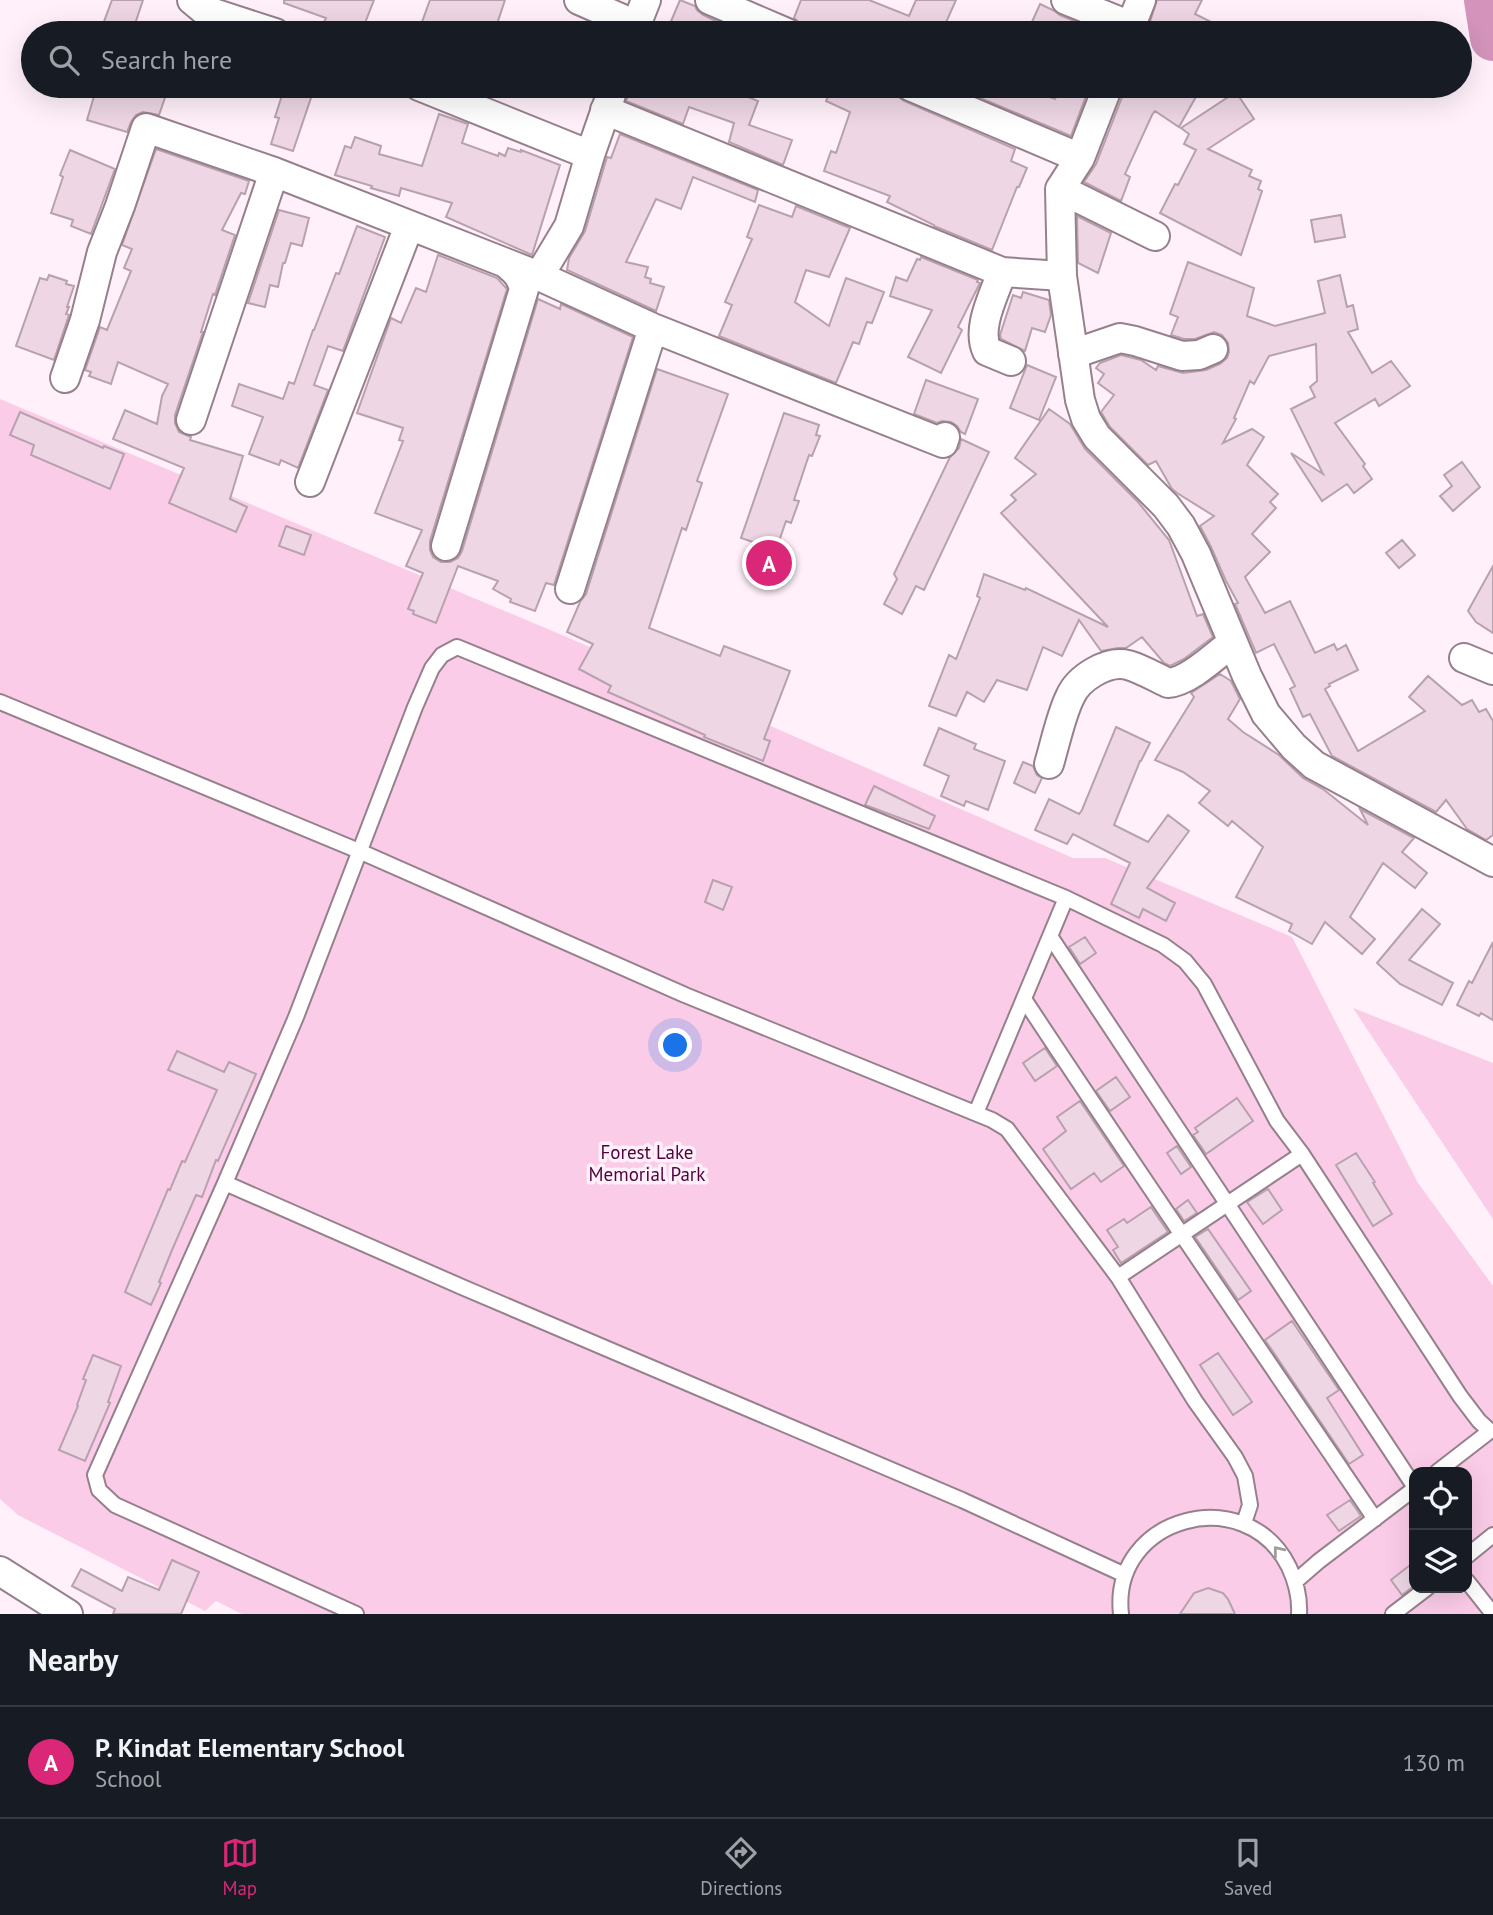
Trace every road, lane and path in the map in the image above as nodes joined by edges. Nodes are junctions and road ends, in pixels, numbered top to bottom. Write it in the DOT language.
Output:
graph roads {
  1 [pos="192,0"];
  2 [pos="579,0"];
  3 [pos="710,0"];
  4 [pos="1066,0"];
  5 [pos="1141,0"];
  6 [pos="638,19"];
  7 [pos="238,21"];
  8 [pos="760,21"];
  9 [pos="1111,21"];
  10 [pos="1133,21"];
  11 [pos="449,98"];
  12 [pos="609,98"];
  13 [pos="938,98"];
  14 [pos="1103,98"];
  15 [pos="590,155"];
  16 [pos="1080,159"];
  17 [pos="274,172"];
  18 [pos="1060,189"];
  19 [pos="409,226"];
  20 [pos="1154,236"];
  21 [pos="509,266"];
  22 [pos="1002,272"];
  23 [pos="540,276"];
  24 [pos="1062,276"];
  25 [pos="653,328"];
  26 [pos="1213,349"];
  27 [pos="1073,354"];
  28 [pos="1011,361"];
  29 [pos="65,378"];
  30 [pos="191,420"];
  31 [pos="945,437"];
  32 [pos="310,482"];
  33 [pos="446,546"];
  34 [pos="570,589"];
  35 [pos="1233,642"];
  36 [pos="1464,658"];
  37 [pos="1493,670"];
  38 [pos="0,702"];
  39 [pos="1049,764"];
  40 [pos="359,851"];
  41 [pos="1493,862"];
  42 [pos="1066,898"];
  43 [pos="1050,936"];
  44 [pos="1024,999"];
  45 [pos="976,1113"];
  46 [pos="1302,1154"];
  47 [pos="225,1183"];
  48 [pos="1228,1203"];
  49 [pos="1183,1234"];
  50 [pos="1118,1277"];
  51 [pos="1491,1432"];
  52 [pos="1444,1467"];
  53 [pos="1409,1480"];
  54 [pos="1409,1492"];
  55 [pos="1375,1519"];
  56 [pos="1244,1523"];
  57 [pos="1493,1535"];
  58 [pos="1472,1552"];
  59 [pos="0,1572"];
  60 [pos="1125,1575"];
  61 [pos="1296,1581"];
  62 [pos="1472,1587"];
  63 [pos="1422,1593"];
  64 [pos="1402,1612"];
  65 [pos="68,1614"];
  66 [pos="356,1614"];
  67 [pos="1121,1614"];
  68 [pos="1299,1614"];
  69 [pos="1493,1614"];
  1 -- 7 [label="street"];
  2 -- 6 [label="street"];
  3 -- 8 [label="street"];
  4 -- 9 [label="street"];
  5 -- 10 [label="street"];
  11 -- 15 [label="street"];
  12 -- 15 [label="street"];
  12 -- 22 [label="street"];
  13 -- 16 [label="street"];
  14 -- 16 [label="street"];
  15 -- 23 [label="street"];
  16 -- 18 [label="street"];
  17 -- 19 [label="street"];
  17 -- 29 [label="street"];
  17 -- 30 [label="street"];
  18 -- 20 [label="street"];
  18 -- 24 [label="street"];
  19 -- 21 [label="street"];
  19 -- 32 [label="street"];
  21 -- 23 [label="street"];
  21 -- 33 [label="street"];
  22 -- 24 [label="street"];
  22 -- 28 [label="street"];
  23 -- 25 [label="street"];
  24 -- 27 [label="street"];
  25 -- 31 [label="street"];
  25 -- 34 [label="street"];
  26 -- 27 [label="street"];
  27 -- 35 [label="street"];
  35 -- 39 [label="street"];
  35 -- 41 [label="street"];
  36 -- 37 [label="street"];
  38 -- 40 [label="lane"];
  40 -- 42 [label="lane"];
  40 -- 45 [label="lane"];
  40 -- 47 [label="lane"];
  42 -- 43 [label="lane"];
  42 -- 46 [label="lane"];
  43 -- 44 [label="lane"];
  43 -- 48 [label="lane"];
  44 -- 45 [label="lane"];
  44 -- 49 [label="lane"];
  45 -- 50 [label="lane"];
  46 -- 48 [label="lane"];
  46 -- 51 [label="lane"];
  47 -- 60 [label="lane"];
  47 -- 66 [label="lane"];
  48 -- 49 [label="lane"];
  48 -- 53 [label="lane"];
  49 -- 50 [label="lane"];
  49 -- 55 [label="lane"];
  50 -- 56 [label="lane"];
  51 -- 52 [label="lane"];
  54 -- 55 [label="lane"];
  55 -- 61 [label="lane"];
  56 -- 60 [label="lane"];
  61 -- 56 [label="lane, one-way"];
  57 -- 58 [label="lane"];
  59 -- 65 [label="street"];
  60 -- 67 [label="lane"];
  61 -- 68 [label="lane"];
  62 -- 69 [label="lane"];
  63 -- 64 [label="lane"];
}
